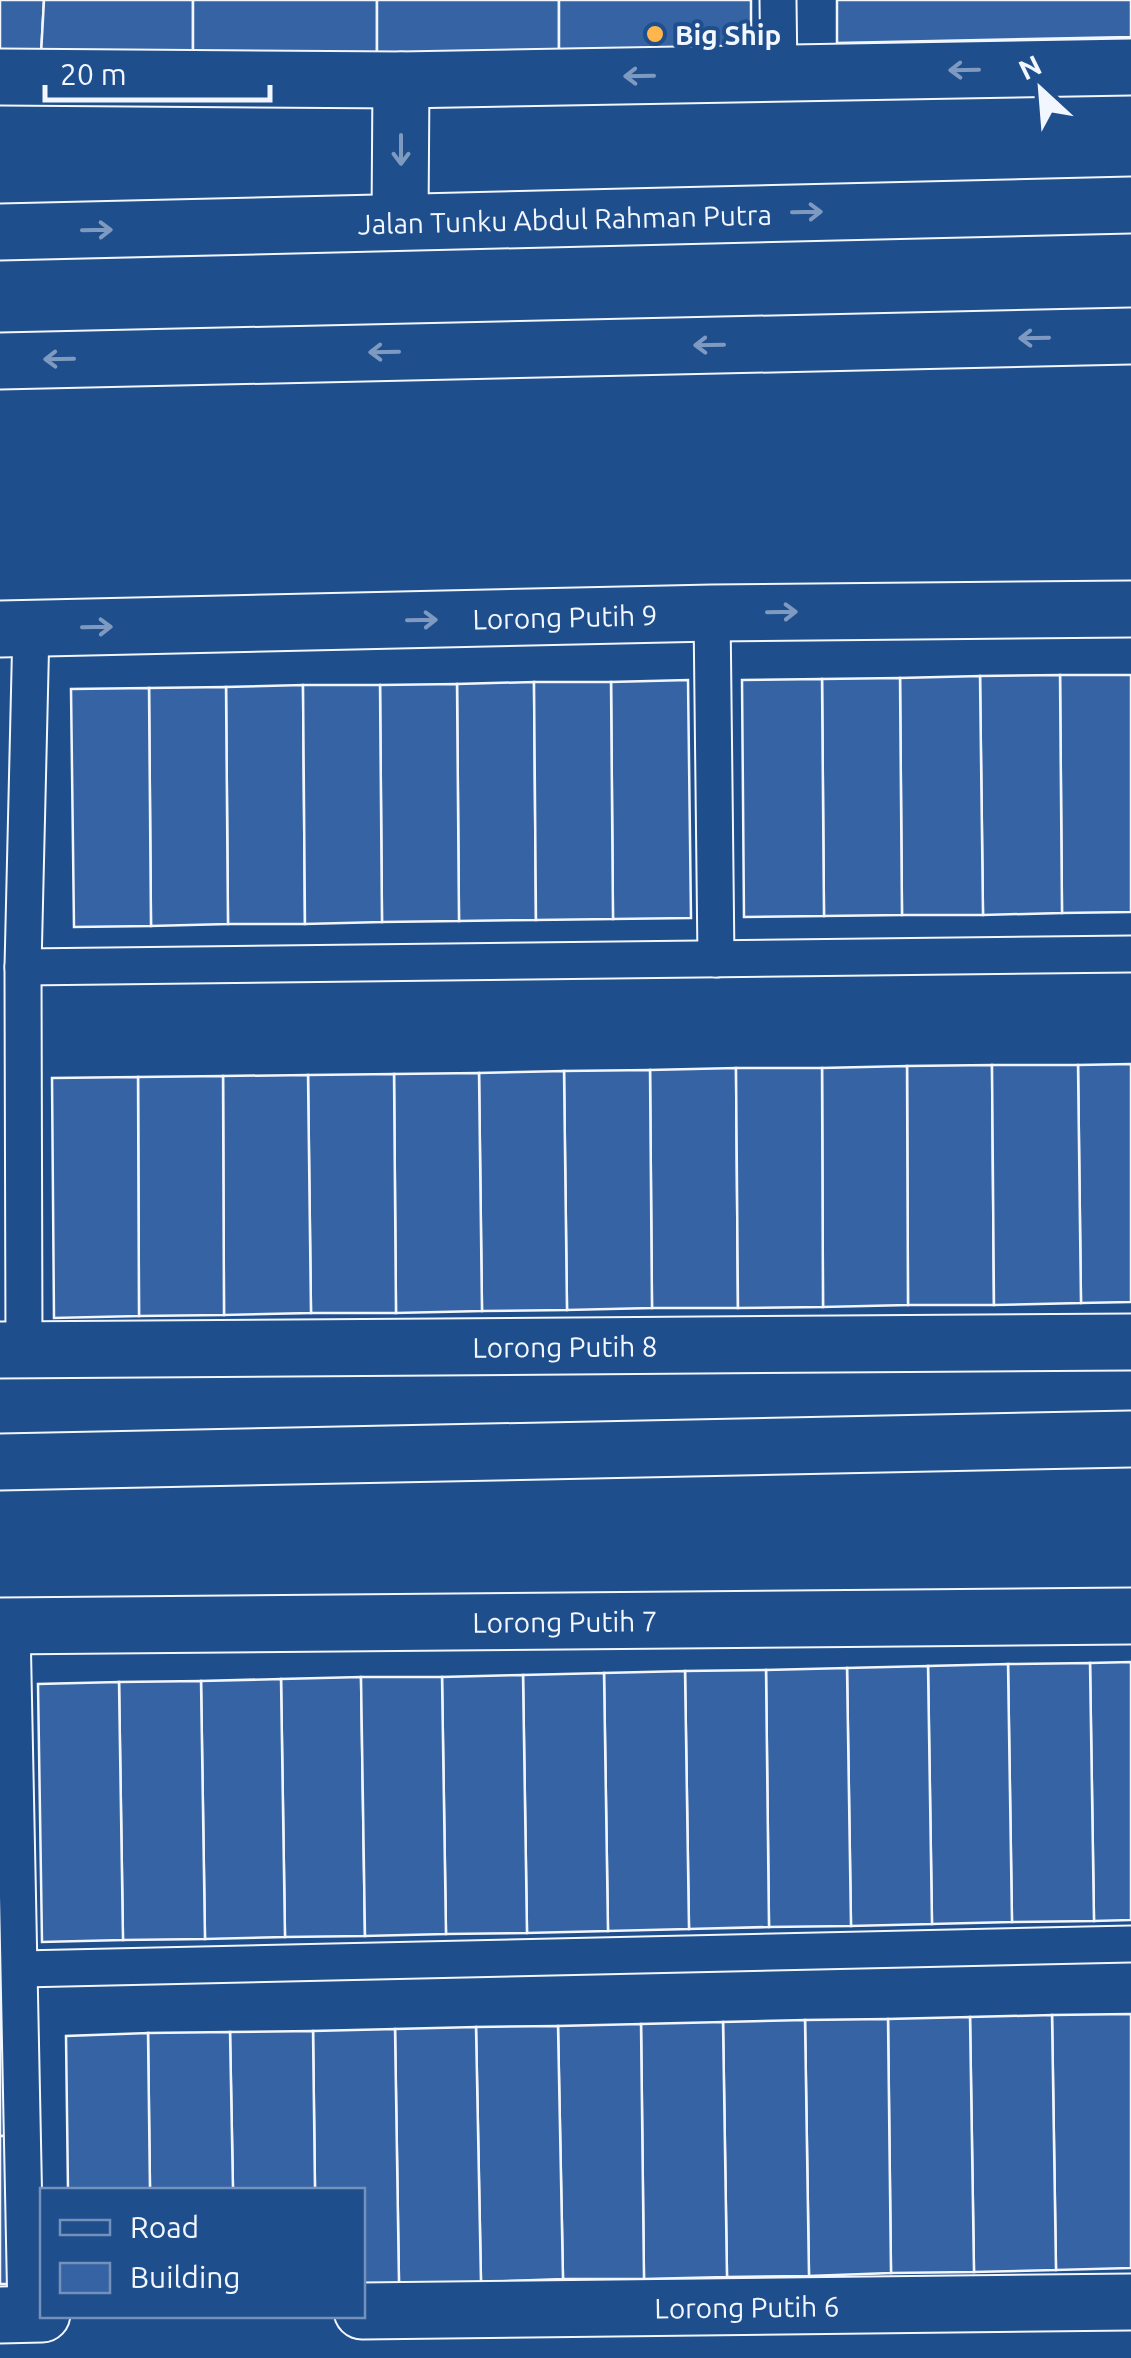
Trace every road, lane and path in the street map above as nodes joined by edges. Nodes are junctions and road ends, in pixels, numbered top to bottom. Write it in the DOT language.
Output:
graph roads {
  1 [pos="778,0"];
  2 [pos="1131,67"];
  3 [pos="779,74"];
  4 [pos="0,77"];
  5 [pos="401,80"];
  6 [pos="1131,205"];
  7 [pos="400,221"];
  8 [pos="0,232"];
  9 [pos="1131,336"];
  10 [pos="0,361"];
  11 [pos="1131,609"];
  12 [pos="712,613"];
  13 [pos="15,629"];
  14 [pos="1131,954"];
  15 [pos="716,959"];
  16 [pos="23,967"];
  17 [pos="1131,1342"];
  18 [pos="12,1350"];
  19 [pos="1131,1439"];
  20 [pos="0,1462"];
  21 [pos="1131,1616"];
  22 [pos="6,1626"];
  23 [pos="1131,1944"];
  24 [pos="21,1969"];
  25 [pos="1131,2302"];
  26 [pos="365,2310"];
  27 [pos="23,2314"];
  1 -- 3 [label="lane"];
  2 -- 3 [label="street, one-way"];
  3 -- 5 [label="street, one-way"];
  4 -- 5 [label="street"];
  5 -- 7 [label="street, one-way"];
  7 -- 6 [label="street, Jalan Tunku Abdul Rahman Putra, one-way"];
  8 -- 7 [label="street, Jalan Tunku Abdul Rahman Putra, one-way"];
  9 -- 10 [label="street, one-way"];
  12 -- 11 [label="street, Lorong Putih 9, one-way"];
  13 -- 12 [label="street, Lorong Putih 9, one-way"];
  12 -- 15 [label="lane"];
  13 -- 16 [label="lane"];
  14 -- 15 [label="lane"];
  15 -- 16 [label="lane"];
  16 -- 18 [label="lane"];
  17 -- 18 [label="street, Lorong Putih 8"];
  19 -- 20 [label="street"];
  21 -- 22 [label="street, Lorong Putih 7"];
  22 -- 24 [label="lane"];
  23 -- 24 [label="lane"];
  24 -- 27 [label="lane"];
  25 -- 26 [label="street, Lorong Putih 6"];
}
